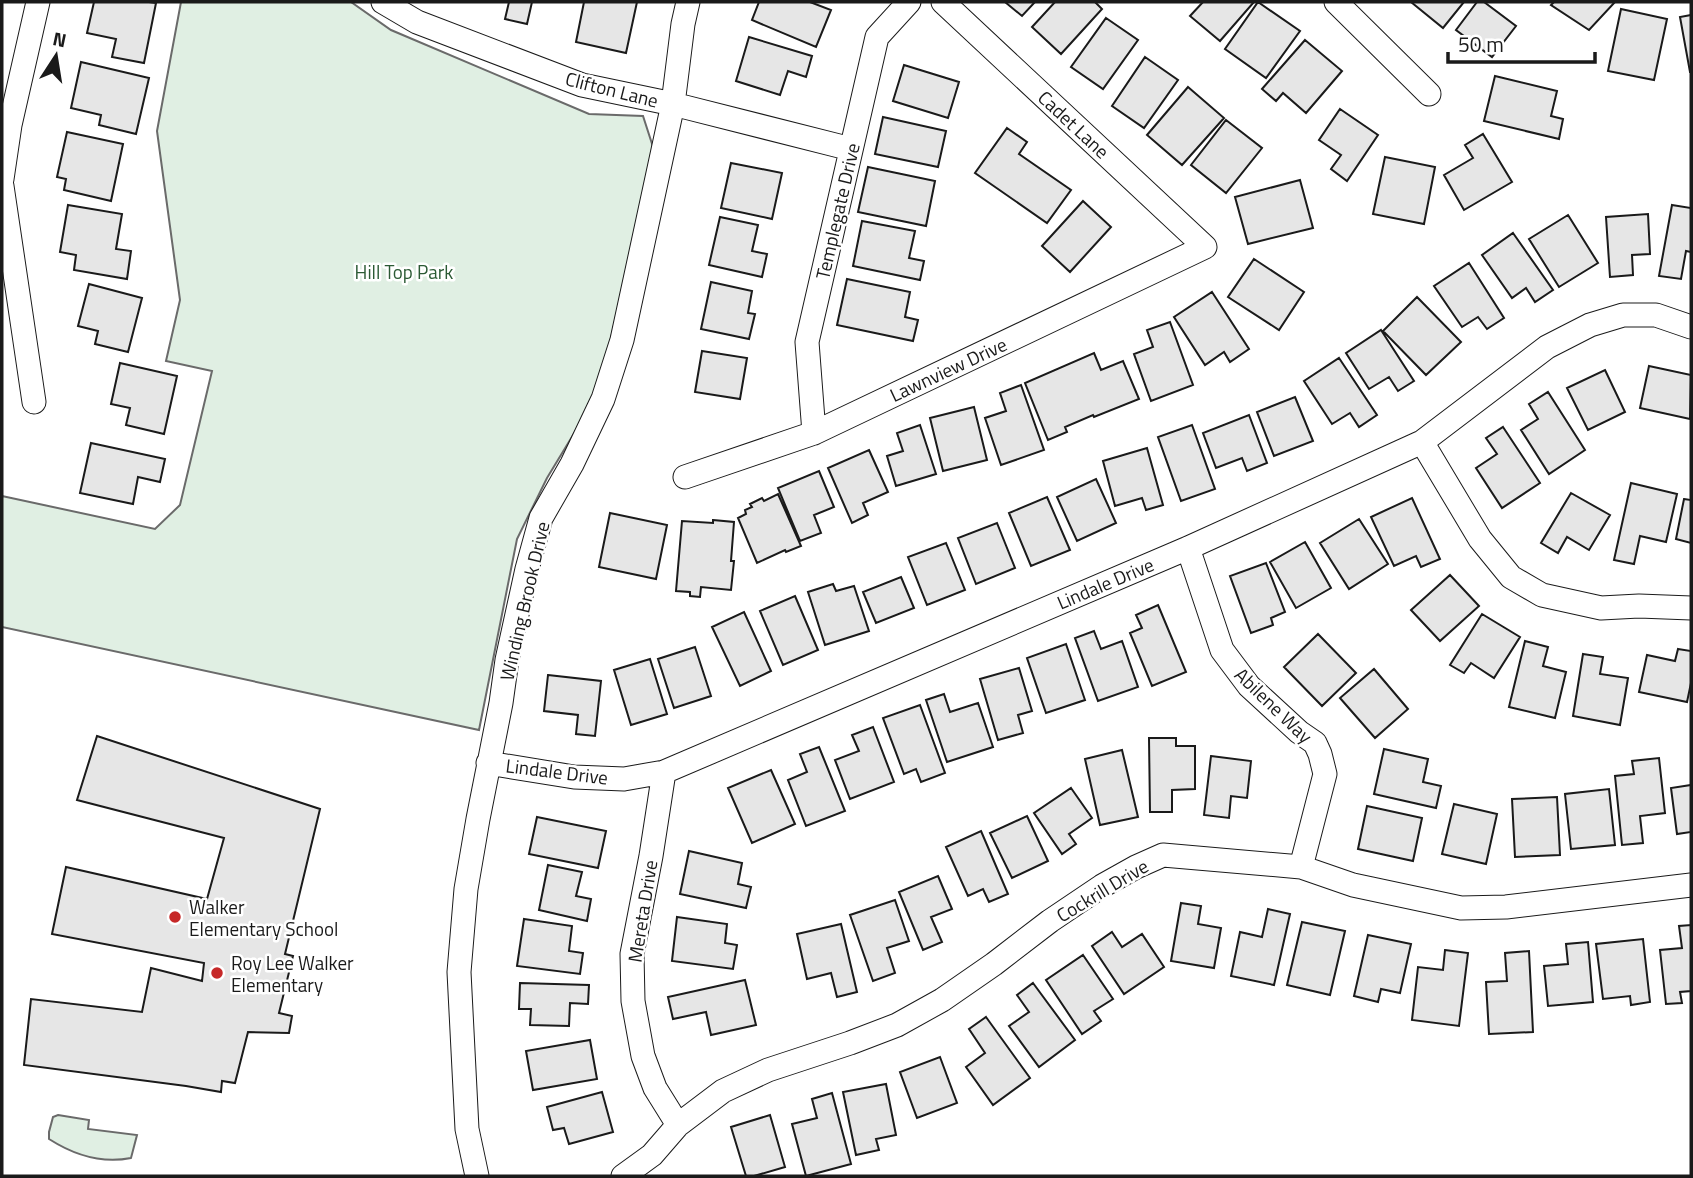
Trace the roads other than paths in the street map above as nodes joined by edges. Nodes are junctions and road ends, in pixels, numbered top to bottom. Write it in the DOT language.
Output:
graph roads {
  1 [pos="38,2"];
  2 [pos="383,2"];
  3 [pos="688,2"];
  4 [pos="909,2"];
  5 [pos="943,2"];
  6 [pos="1336,2"];
  7 [pos="1429,94"];
  8 [pos="673,104"];
  9 [pos="851,149"];
  10 [pos="2,179"];
  11 [pos="2,186"];
  12 [pos="1205,247"];
  13 [pos="1691,327"];
  14 [pos="34,402"];
  15 [pos="814,433"];
  16 [pos="1422,442"];
  17 [pos="685,477"];
  18 [pos="1188,548"];
  19 [pos="1691,608"];
  20 [pos="488,763"];
  21 [pos="664,772"];
  22 [pos="1301,867"];
  23 [pos="1691,885"];
  24 [pos="678,1125"];
  25 [pos="477,1176"];
  26 [pos="623,1176"];
  1 -- 10 [label="street"];
  2 -- 8 [label="street, Clifton Lane"];
  3 -- 8 [label="street, Winding Brook Drive"];
  4 -- 9 [label="street, Templegate Drive"];
  5 -- 12 [label="street, Cadet Lane"];
  6 -- 7 [label="street"];
  8 -- 9 [label="street, Clifton Lane"];
  8 -- 20 [label="street, Winding Brook Drive"];
  9 -- 15 [label="street, Templegate Drive"];
  11 -- 14 [label="street"];
  12 -- 15 [label="street, Lawnview Drive"];
  13 -- 16 [label="street, Lindale Drive"];
  15 -- 17 [label="street, Lawnview Drive"];
  16 -- 18 [label="street, Lindale Drive"];
  16 -- 19 [label="street"];
  18 -- 21 [label="street, Lindale Drive"];
  18 -- 22 [label="street, Abilene Way"];
  20 -- 21 [label="street, Lindale Drive"];
  20 -- 25 [label="street, Winding Brook Drive"];
  21 -- 24 [label="street, Mereta Drive"];
  22 -- 23 [label="street, Cockrill Drive"];
  22 -- 24 [label="street, Cockrill Drive"];
  24 -- 26 [label="street, Cockrill Drive"];
}
